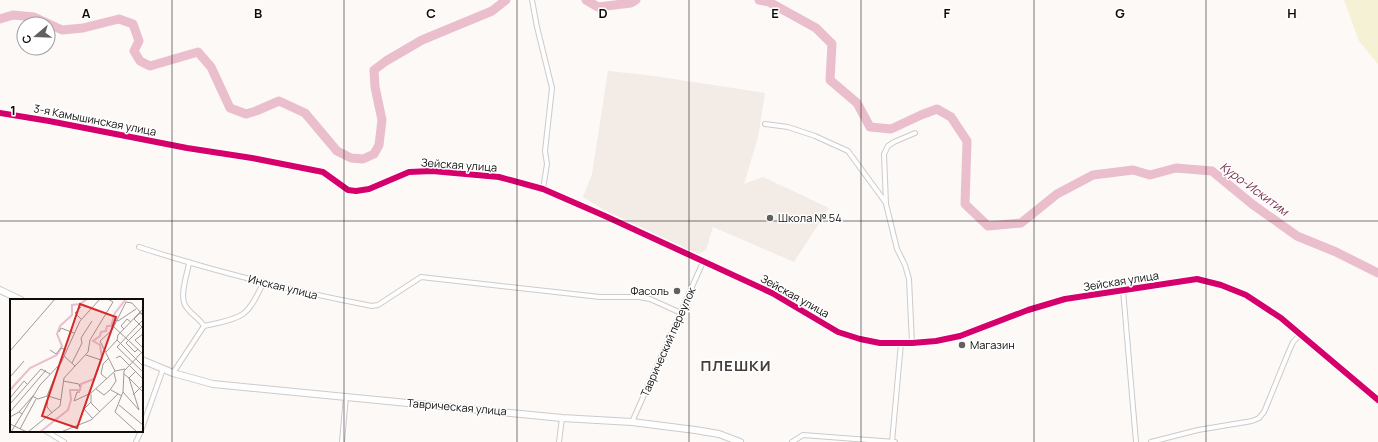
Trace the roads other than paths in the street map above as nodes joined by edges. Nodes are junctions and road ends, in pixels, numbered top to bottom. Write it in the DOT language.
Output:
graph roads {
  1 [pos="532,0"];
  2 [pos="0,113"];
  3 [pos="765,124"];
  4 [pos="915,133"];
  5 [pos="187,148"];
  6 [pos="543,189"];
  7 [pos="886,204"];
  8 [pos="140,247"];
  9 [pos="703,262"];
  10 [pos="189,263"];
  11 [pos="264,282"];
  12 [pos="0,290"];
  13 [pos="1123,290"];
  14 [pos="19,299"];
  15 [pos="681,313"];
  16 [pos="204,326"];
  17 [pos="1300,334"];
  18 [pos="901,343"];
  19 [pos="912,343"];
  20 [pos="143,360"];
  21 [pos="163,370"];
  22 [pos="173,373"];
  23 [pos="346,396"];
  24 [pos="1378,400"];
  25 [pos="562,418"];
  26 [pos="632,422"];
  27 [pos="143,423"];
  28 [pos="48,432"];
  29 [pos="141,432"];
  30 [pos="64,442"];
  31 [pos="136,442"];
  32 [pos="342,442"];
  33 [pos="559,442"];
  34 [pos="740,442"];
  35 [pos="792,442"];
  36 [pos="894,442"];
  37 [pos="1136,442"];
  38 [pos="1151,442"];
  1 -- 6 [label="street"];
  2 -- 5 [label="street, 3-я Камышинская улица"];
  3 -- 7 [label="street"];
  4 -- 7 [label="street"];
  5 -- 6 [label="street, Зейская улица"];
  6 -- 9 [label="street, Зейская улица"];
  7 -- 19 [label="street"];
  8 -- 10 [label="street, Инская улица"];
  9 -- 15 [label="street, Таврический переулок"];
  9 -- 18 [label="street, Зейская улица"];
  10 -- 11 [label="street, Инская улица"];
  10 -- 16 [label="street"];
  11 -- 15 [label="street, Инская улица"];
  11 -- 16 [label="street"];
  12 -- 14 [label="main road"];
  13 -- 17 [label="street, Зейская улица"];
  13 -- 19 [label="street, Зейская улица"];
  13 -- 37 [label="street"];
  15 -- 26 [label="street, Таврический переулок"];
  16 -- 22 [label="street"];
  17 -- 24 [label="street, Зейская улица"];
  17 -- 38 [label="street"];
  18 -- 19 [label="street, Зейская улица"];
  18 -- 36 [label="street"];
  20 -- 21 [label="main road, Таврическая улица"];
  21 -- 22 [label="main road, Таврическая улица"];
  21 -- 27 [label="street"];
  22 -- 23 [label="main road, Таврическая улица"];
  23 -- 25 [label="main road, Таврическая улица"];
  23 -- 32 [label="street"];
  25 -- 26 [label="main road, Таврическая улица"];
  25 -- 33 [label="street"];
  26 -- 34 [label="main road, Таврическая улица"];
  28 -- 30 [label="street"];
  29 -- 31 [label="street"];
  35 -- 36 [label="street"];
}
